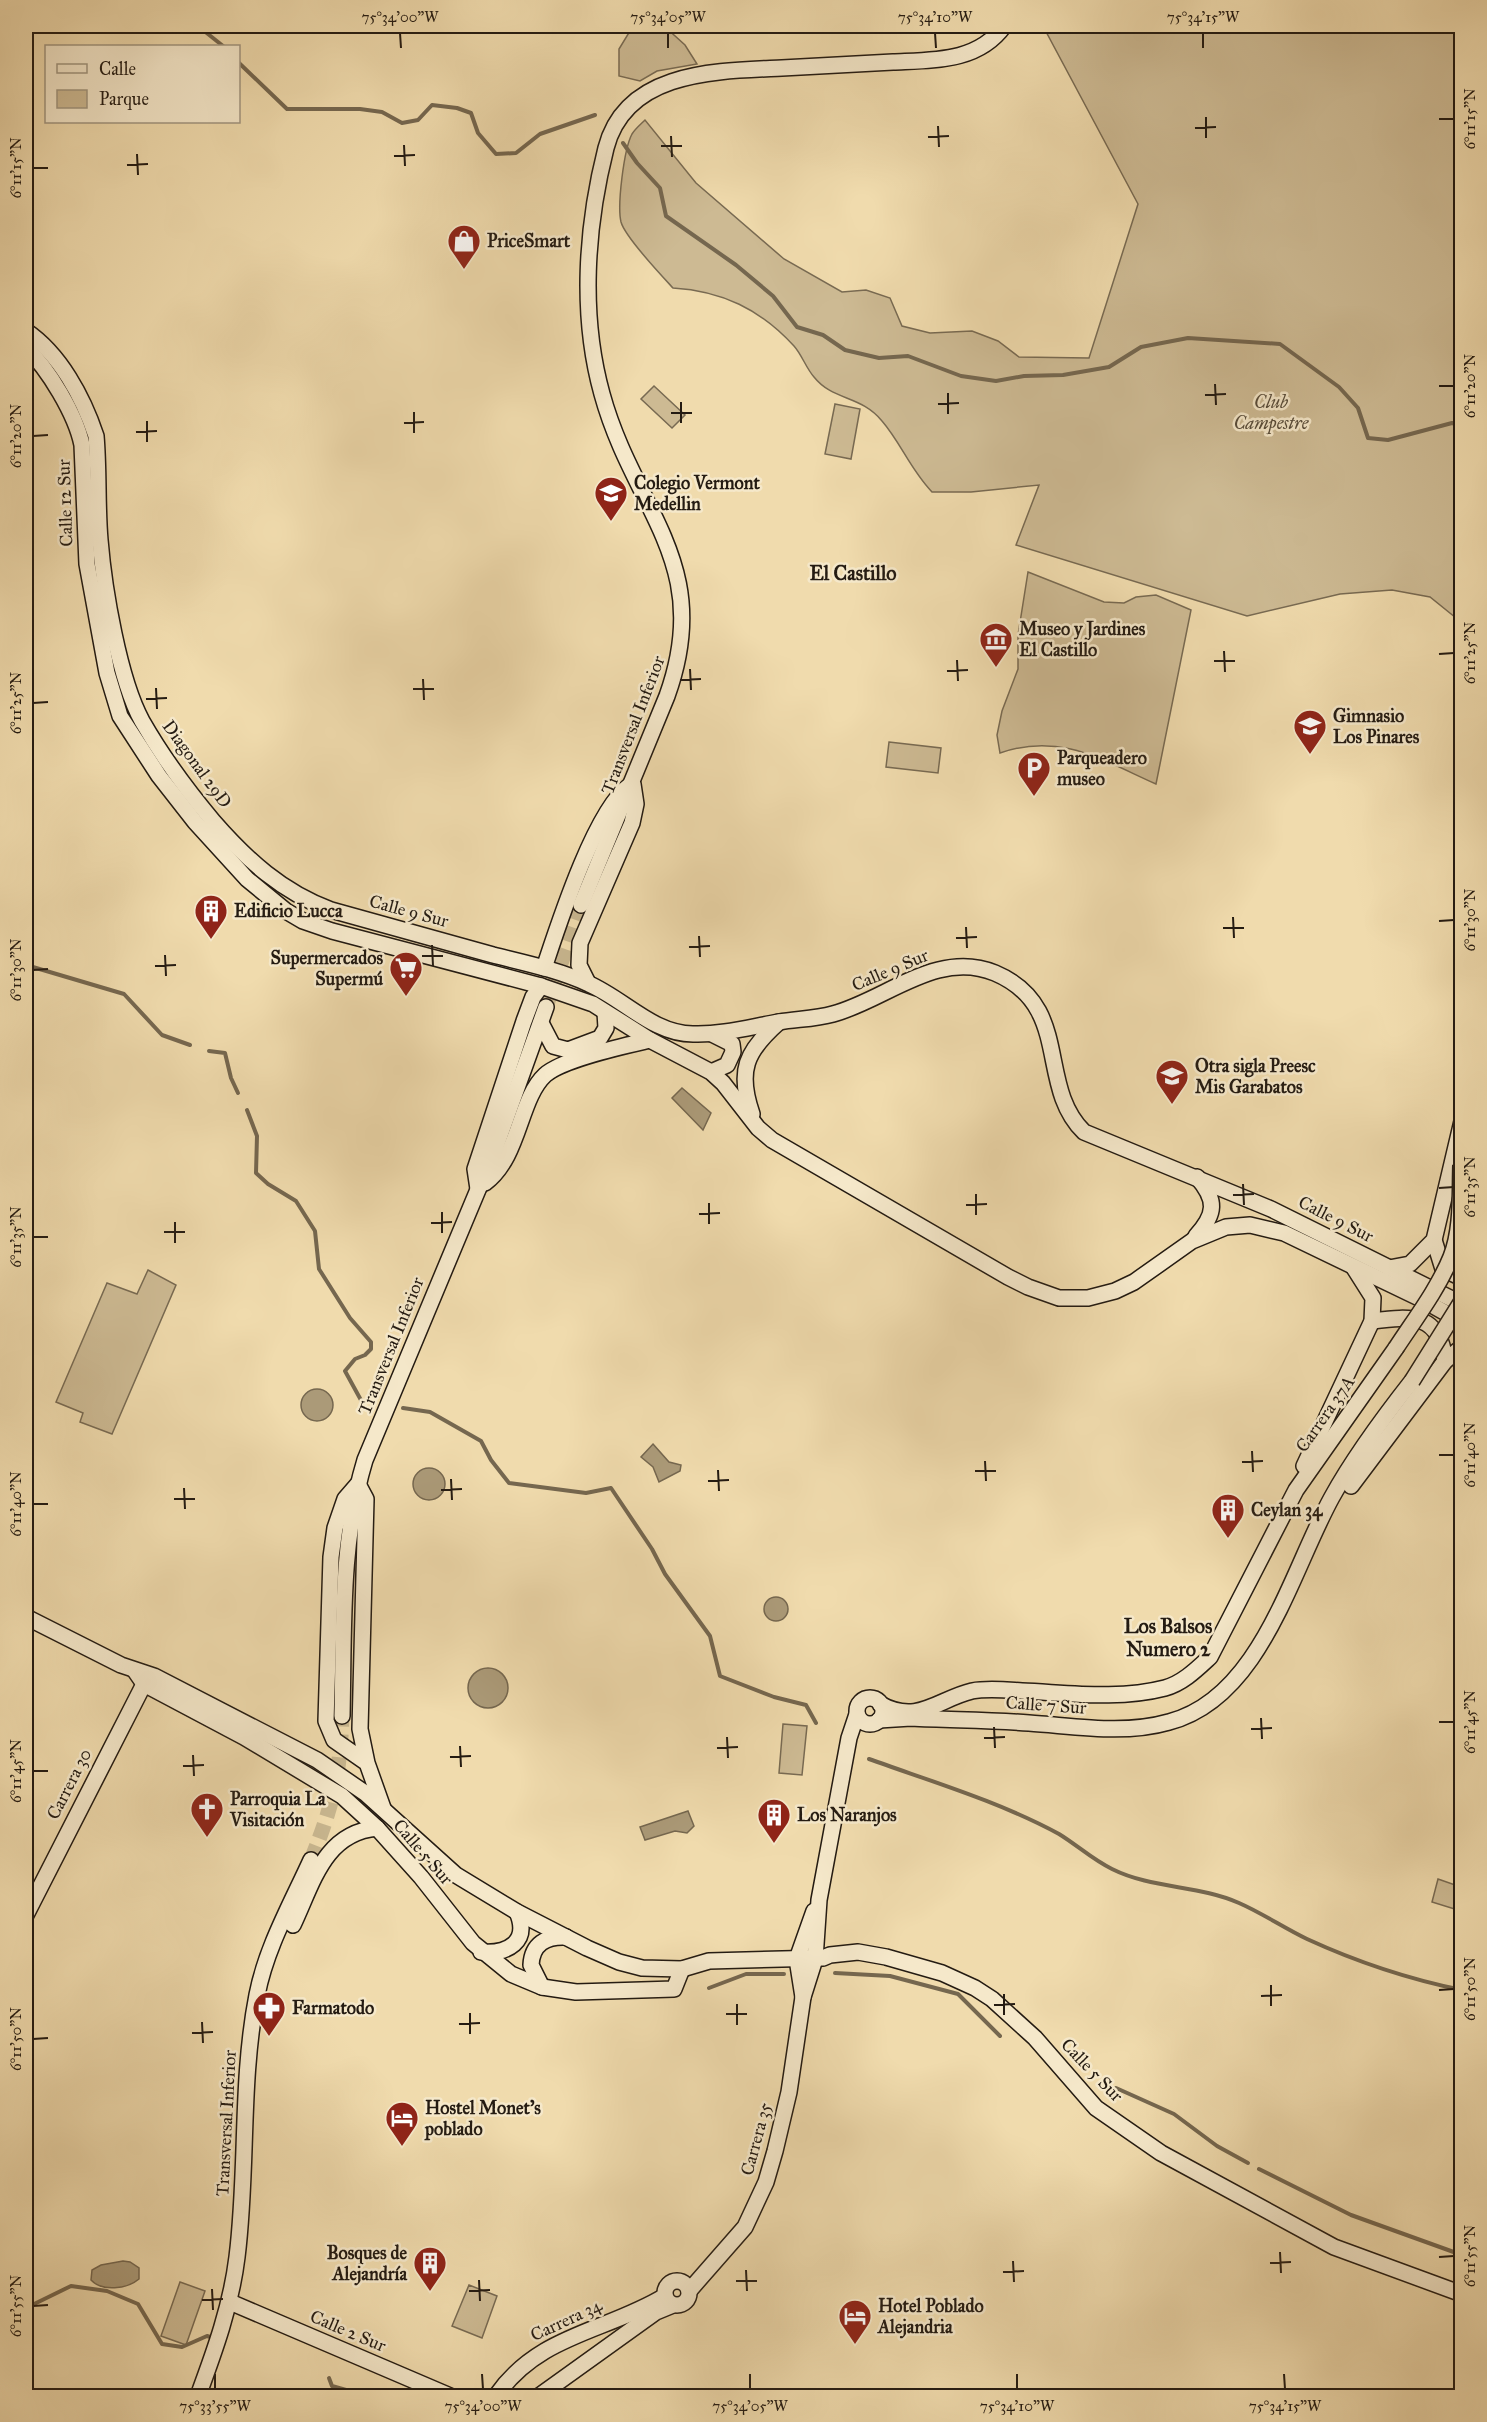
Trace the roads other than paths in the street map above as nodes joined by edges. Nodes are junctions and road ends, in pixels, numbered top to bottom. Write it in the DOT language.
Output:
graph roads {
  1 [pos="1004,26"];
  2 [pos="26,331"];
  3 [pos="26,348"];
  4 [pos="114,626"];
  5 [pos="107,673"];
  6 [pos="633,784"];
  7 [pos="295,895"];
  8 [pos="581,905"];
  9 [pos="286,910"];
  10 [pos="544,969"];
  11 [pos="588,983"];
  12 [pos="541,986"];
  13 [pos="546,1007"];
  14 [pos="605,1012"];
  15 [pos="779,1022"];
  16 [pos="541,1023"];
  17 [pos="712,1034"];
  18 [pos="650,1040"];
  19 [pos="711,1072"];
  20 [pos="1461,1121"];
  21 [pos="758,1128"];
  22 [pos="1461,1140"];
  23 [pos="1461,1165"];
  24 [pos="1196,1176"];
  25 [pos="478,1189"];
  26 [pos="1192,1240"];
  27 [pos="1434,1240"];
  28 [pos="1352,1266"];
  29 [pos="1389,1268"];
  30 [pos="1461,1278"];
  31 [pos="1461,1302"];
  32 [pos="1372,1321"];
  33 [pos="1461,1322"];
  34 [pos="1461,1347"];
  35 [pos="1445,1361"];
  36 [pos="358,1484"];
  37 [pos="1296,1490"];
  38 [pos="1315,1534"];
  39 [pos="26,1617"];
  40 [pos="144,1677"];
  41 [pos="1168,1687"];
  42 [pos="857,1714"];
  43 [pos="342,1716"];
  44 [pos="876,1716"];
  45 [pos="846,1756"];
  46 [pos="367,1763"];
  47 [pos="384,1811"];
  48 [pos="377,1828"];
  49 [pos="311,1860"];
  50 [pos="819,1900"];
  51 [pos="517,1912"];
  52 [pos="26,1915"];
  53 [pos="566,1937"];
  54 [pos="481,1952"];
  55 [pos="797,1959"];
  56 [pos="815,1959"];
  57 [pos="682,1969"];
  58 [pos="542,1987"];
  59 [pos="803,1997"];
  60 [pos="252,2024"];
  61 [pos="687,2287"];
  62 [pos="1461,2294"];
  63 [pos="669,2300"];
  64 [pos="230,2302"];
  65 [pos="198,2396"];
  66 [pos="450,2397"];
  67 [pos="496,2397"];
  68 [pos="539,2397"];
  1 -- 6 [label="main road, Transversal Inferior"];
  2 -- 4 [label="main road, Calle 12 Sur"];
  3 -- 5 [label="main road, Calle 12 Sur"];
  4 -- 7 [label="main road, Diagonal 29D"];
  5 -- 9 [label="main road, Diagonal 29D"];
  6 -- 8 [label="main road, Transversal Inferior"];
  6 -- 10 [label="main road"];
  6 -- 11 [label="main road"];
  7 -- 10 [label="main road, Calle 9 Sur"];
  9 -- 12 [label="main road, Calle 9 Sur"];
  10 -- 11 [label="main road, Calle 9 Sur"];
  11 -- 17 [label="main road, Calle 9 Sur"];
  12 -- 14 [label="main road, Calle 9 Sur"];
  12 -- 25 [label="main road"];
  13 -- 16 [label="main road, Transversal Inferior"];
  14 -- 16 [label="main road"];
  14 -- 18 [label="main road, Calle 9 Sur"];
  15 -- 17 [label="main road, Calle 9 Sur"];
  15 -- 21 [label="main road"];
  15 -- 24 [label="main road, Calle 9 Sur"];
  16 -- 25 [label="main road, Transversal Inferior"];
  17 -- 19 [label="main road"];
  18 -- 19 [label="main road, Calle 9 Sur"];
  18 -- 25 [label="main road"];
  19 -- 21 [label="main road, Calle 9 Sur"];
  20 -- 27 [label="main road"];
  21 -- 26 [label="main road, Calle 9 Sur"];
  22 -- 23 [label="main road, Carrera 37A"];
  23 -- 37 [label="main road, Carrera 37A, bridge"];
  24 -- 26 [label="main road"];
  24 -- 29 [label="main road, Calle 9 Sur"];
  25 -- 36 [label="main road, Transversal Inferior"];
  26 -- 28 [label="main road, Calle 9 Sur"];
  27 -- 29 [label="main road"];
  27 -- 30 [label="main road"];
  28 -- 32 [label="main road"];
  28 -- 33 [label="main road, Calle 9 Sur"];
  29 -- 31 [label="main road, Calle 9 Sur"];
  31 -- 38 [label="main road, bridge"];
  32 -- 35 [label="main road"];
  32 -- 37 [label="main road"];
  34 -- 35 [label="main road"];
  35 -- 38 [label="main road"];
  36 -- 43 [label="main road, Transversal Inferior"];
  36 -- 46 [label="main road"];
  36 -- 46 [label="main road"];
  37 -- 41 [label="main road, Carrera 37A"];
  38 -- 44 [label="main road, Calle 7 Sur"];
  39 -- 40 [label="main road, Calle 5 Sur"];
  40 -- 47 [label="main road, Calle 5 Sur"];
  40 -- 48 [label="main road, Calle 5 Sur"];
  40 -- 52 [label="main road, Carrera 30"];
  41 -- 44 [label="main road, Calle 7 Sur"];
  42 -- 44 [label="main road"];
  42 -- 44 [label="main road"];
  42 -- 45 [label="main road, Carrera 35"];
  44 -- 45 [label="main road, Carrera 35"];
  45 -- 50 [label="main road, Carrera 35"];
  46 -- 47 [label="main road"];
  47 -- 51 [label="main road, Calle 5 Sur"];
  48 -- 54 [label="main road, Calle 5 Sur"];
  48 -- 60 [label="main road"];
  49 -- 60 [label="main road, Transversal Inferior"];
  50 -- 55 [label="main road, Carrera 35"];
  50 -- 56 [label="main road, Carrera 35"];
  51 -- 53 [label="main road, Calle 5 Sur"];
  51 -- 54 [label="main road"];
  53 -- 57 [label="main road, Calle 5 Sur"];
  53 -- 58 [label="main road"];
  54 -- 58 [label="main road, Calle 5 Sur"];
  55 -- 56 [label="main road, Calle 5 Sur"];
  55 -- 57 [label="main road, Calle 5 Sur"];
  55 -- 59 [label="main road, Carrera 35"];
  56 -- 59 [label="main road, Carrera 35"];
  56 -- 62 [label="main road, Calle 5 Sur"];
  57 -- 58 [label="main road, Calle 5 Sur"];
  59 -- 61 [label="main road, Carrera 35"];
  60 -- 64 [label="main road, Transversal Inferior"];
  61 -- 63 [label="main road, Carrera 35"];
  61 -- 63 [label="main road, Carrera 35"];
  63 -- 67 [label="main road, Carrera 34"];
  63 -- 68 [label="main road"];
  64 -- 65 [label="main road, Transversal Inferior"];
  64 -- 66 [label="main road, Calle 2 Sur"];
}
